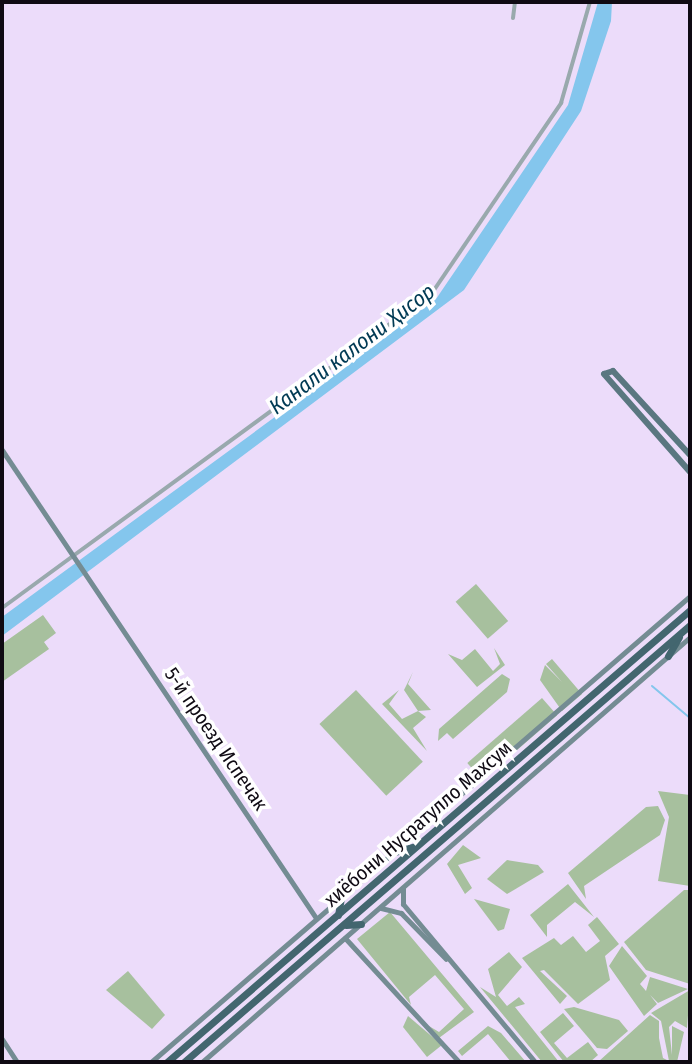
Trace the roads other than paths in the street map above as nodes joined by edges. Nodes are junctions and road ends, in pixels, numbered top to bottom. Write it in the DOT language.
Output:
graph roads {
  1 [pos="515,2"];
  2 [pos="590,2"];
  3 [pos="513,18"];
  4 [pos="640,399"];
  5 [pos="631,408"];
  6 [pos="2,450"];
  7 [pos="690,455"];
  8 [pos="690,472"];
  9 [pos="73,553"];
  10 [pos="690,596"];
  11 [pos="2,608"];
  12 [pos="690,610"];
  13 [pos="688,631"];
  14 [pos="668,656"];
  15 [pos="418,846"];
  16 [pos="392,853"];
  17 [pos="426,855"];
  18 [pos="424,869"];
  19 [pos="403,887"];
  20 [pos="341,898"];
  21 [pos="381,908"];
  22 [pos="338,915"];
  23 [pos="316,918"];
  24 [pos="361,924"];
  25 [pos="343,925"];
  26 [pos="344,938"];
  27 [pos="451,962"];
  28 [pos="260,982"];
  29 [pos="267,991"];
  30 [pos="2,1039"];
  31 [pos="17,1062"];
  32 [pos="151,1062"];
  33 [pos="167,1062"];
  34 [pos="184,1062"];
  35 [pos="202,1062"];
  36 [pos="459,1062"];
  37 [pos="535,1062"];
  1 -- 3 [label="street"];
  2 -- 9 [label="street"];
  4 -- 5 [label="main road"];
  4 -- 5 [label="main road"];
  4 -- 7 [label="main road"];
  5 -- 8 [label="main road"];
  6 -- 9 [label="street, 5-й проезд Испечак"];
  9 -- 11 [label="street"];
  9 -- 23 [label="street, 5-й проезд Испечак"];
  10 -- 16 [label="street"];
  12 -- 15 [label="highway, хиёбони Нусратулло Махсум"];
  13 -- 14 [label="highway"];
  13 -- 17 [label="highway, хиёбони Нусратулло Махсум"];
  14 -- 18 [label="street"];
  15 -- 16 [label="highway"];
  15 -- 22 [label="highway, хиёбони Нусратулло Махсум"];
  16 -- 20 [label="street"];
  17 -- 18 [label="highway"];
  17 -- 25 [label="highway, хиёбони Нусратулло Махсум"];
  18 -- 19 [label="street"];
  19 -- 21 [label="street"];
  19 -- 27 [label="street"];
  20 -- 22 [label="highway"];
  20 -- 23 [label="street"];
  21 -- 24 [label="street"];
  21 -- 27 [label="street"];
  22 -- 28 [label="highway, хиёбони Нусратулло Махсум"];
  23 -- 32 [label="street"];
  24 -- 25 [label="highway"];
  24 -- 26 [label="street"];
  25 -- 29 [label="highway, хиёбони Нусратулло Махсум"];
  26 -- 35 [label="street"];
  26 -- 36 [label="street"];
  27 -- 37 [label="street"];
  28 -- 29 [label="highway"];
  28 -- 33 [label="highway, хиёбони Нусратулло Махсум"];
  29 -- 34 [label="highway, хиёбони Нусратулло Махсум"];
  30 -- 31 [label="street"];
}
